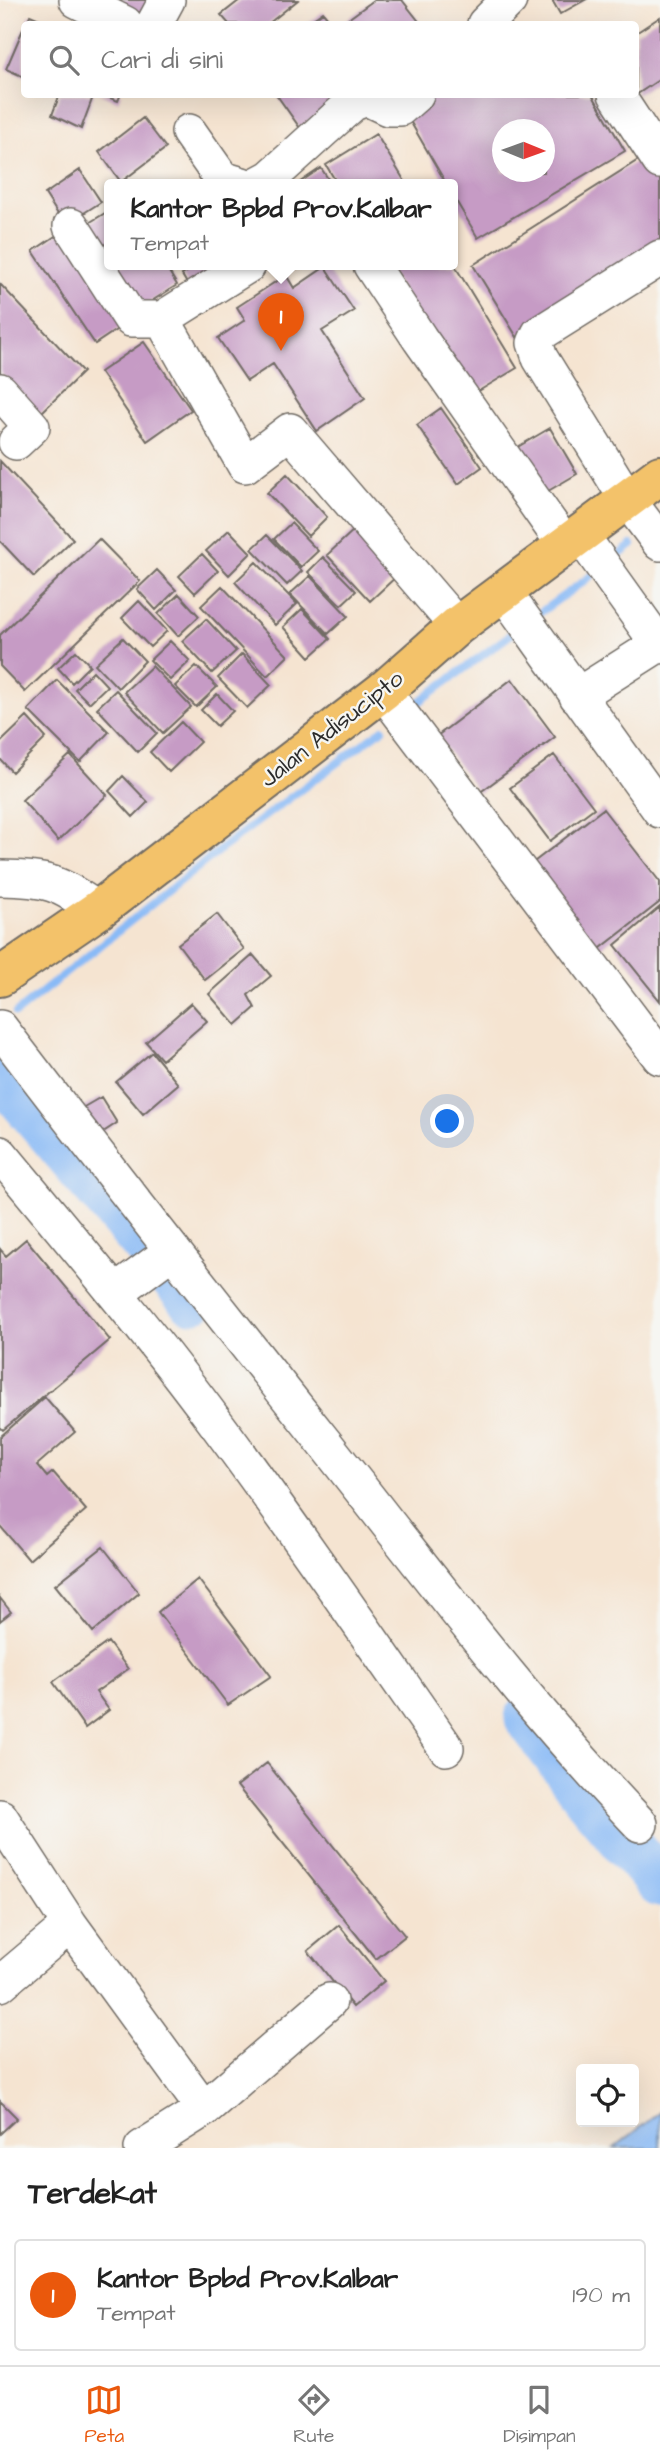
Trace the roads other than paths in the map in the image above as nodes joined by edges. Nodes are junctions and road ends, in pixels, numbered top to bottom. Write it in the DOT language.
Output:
graph roads {
  1 [pos="76,0"];
  2 [pos="167,0"];
  3 [pos="509,0"];
  4 [pos="119,21"];
  5 [pos="156,21"];
  6 [pos="488,21"];
  7 [pos="367,98"];
  8 [pos="367,98"];
  9 [pos="411,98"];
  10 [pos="619,98"];
  11 [pos="188,132"];
  12 [pos="660,161"];
  13 [pos="222,179"];
  14 [pos="269,179"];
  15 [pos="71,226"];
  16 [pos="660,258"];
  17 [pos="240,270"];
  18 [pos="374,270"];
  19 [pos="162,319"];
  20 [pos="0,391"];
  21 [pos="16,442"];
  22 [pos="660,475"];
  23 [pos="627,499"];
  24 [pos="572,540"];
  25 [pos="660,543"];
  26 [pos="503,591"];
  27 [pos="457,626"];
  28 [pos="660,645"];
  29 [pos="383,691"];
  30 [pos="577,696"];
  31 [pos="660,810"];
  32 [pos="5,875"];
  33 [pos="98,910"];
  34 [pos="0,977"];
  35 [pos="0,1028"];
  36 [pos="660,1057"];
  37 [pos="0,1154"];
  38 [pos="172,1251"];
  39 [pos="124,1285"];
  40 [pos="446,1748"];
  41 [pos="0,1817"];
  42 [pos="640,1824"];
  43 [pos="70,1925"];
  44 [pos="0,1984"];
  45 [pos="329,2001"];
  46 [pos="204,2109"];
  47 [pos="142,2148"];
  1 -- 4 [label="street"];
  2 -- 5 [label="street"];
  3 -- 6 [label="street"];
  7 -- 9 [label="street"];
  8 -- 14 [label="street"];
  10 -- 12 [label="street"];
  11 -- 13 [label="street"];
  15 -- 19 [label="street"];
  16 -- 23 [label="street"];
  17 -- 19 [label="street"];
  18 -- 24 [label="street"];
  19 -- 27 [label="street"];
  20 -- 21 [label="street"];
  22 -- 23 [label="main road, Jalan Adisucipto"];
  23 -- 24 [label="main road, Jalan Adisucipto"];
  23 -- 25 [label="street"];
  24 -- 26 [label="main road, Jalan Adisucipto"];
  24 -- 28 [label="street"];
  26 -- 27 [label="main road, Jalan Adisucipto"];
  26 -- 30 [label="street"];
  27 -- 29 [label="main road, Jalan Adisucipto"];
  28 -- 30 [label="street"];
  29 -- 33 [label="main road, Jalan Adisucipto"];
  29 -- 36 [label="street"];
  30 -- 31 [label="street"];
  32 -- 33 [label="street"];
  33 -- 34 [label="main road, Jalan Adisucipto"];
  35 -- 38 [label="street"];
  37 -- 39 [label="street"];
  38 -- 39 [label="street"];
  38 -- 42 [label="street"];
  39 -- 40 [label="street"];
  41 -- 43 [label="street"];
  43 -- 44 [label="street"];
  43 -- 46 [label="street"];
  45 -- 46 [label="street"];
  46 -- 47 [label="street"];
}
